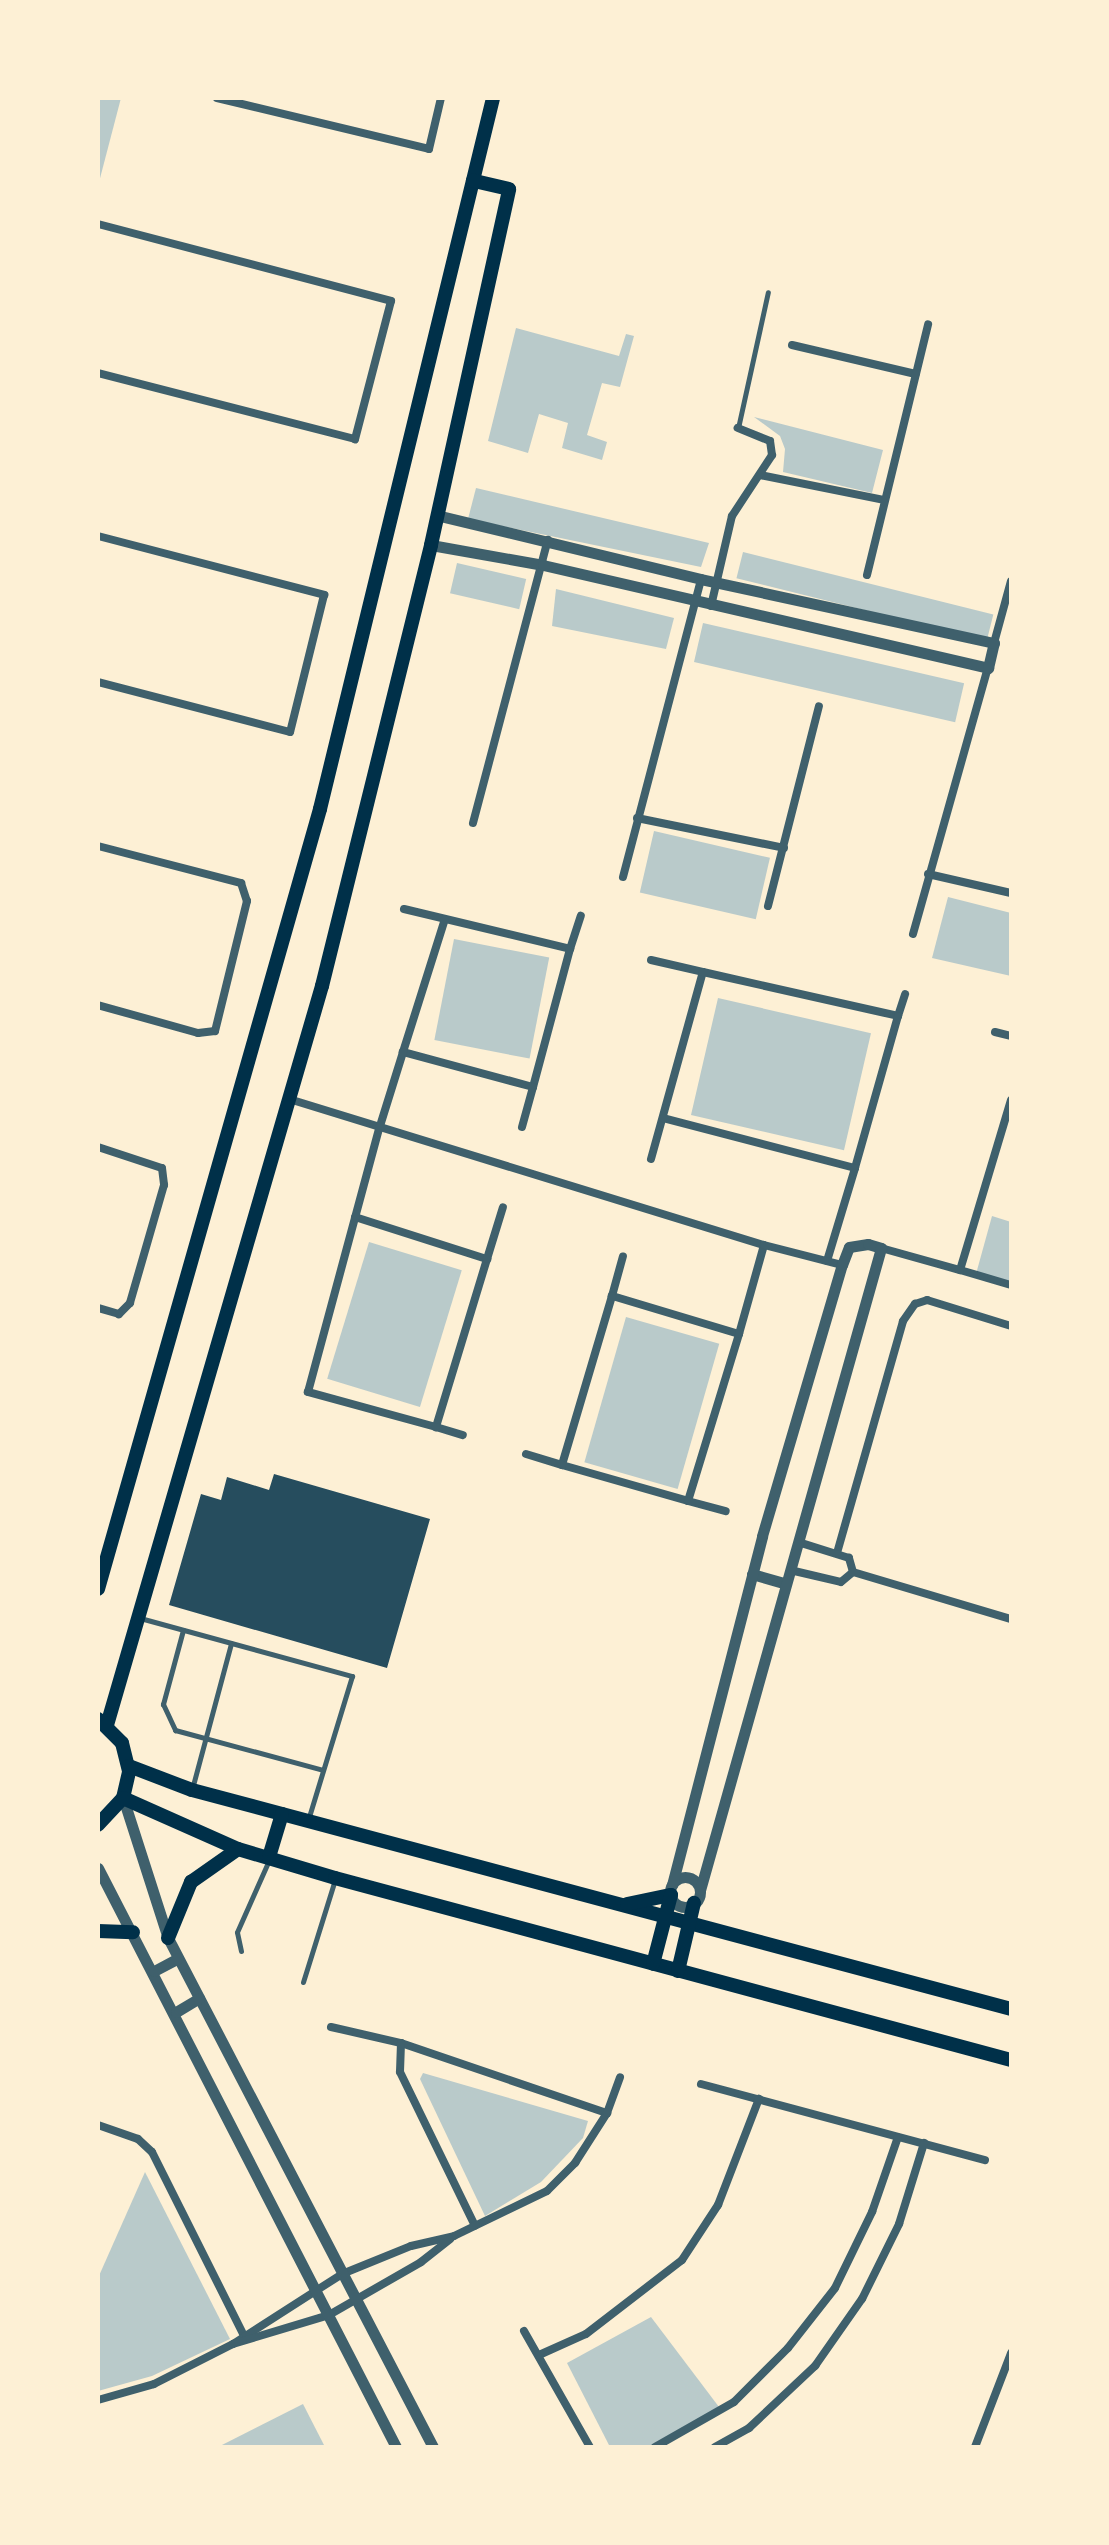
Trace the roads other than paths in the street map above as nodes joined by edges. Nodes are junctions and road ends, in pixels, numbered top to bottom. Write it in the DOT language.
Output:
graph roads {
  1 [pos="217,98"];
  2 [pos="441,98"];
  3 [pos="493,98"];
  4 [pos="473,181"];
  5 [pos="98,224"];
  6 [pos="768,292"];
  7 [pos="928,324"];
  8 [pos="792,345"];
  9 [pos="98,373"];
  10 [pos="916,374"];
  11 [pos="738,428"];
  12 [pos="760,475"];
  13 [pos="884,500"];
  14 [pos="437,515"];
  15 [pos="98,536"];
  16 [pos="548,540"];
  17 [pos="431,545"];
  18 [pos="543,565"];
  19 [pos="867,575"];
  20 [pos="701,579"];
  21 [pos="1011,581"];
  22 [pos="716,583"];
  23 [pos="696,603"];
  24 [pos="710,607"];
  25 [pos="994,643"];
  26 [pos="988,668"];
  27 [pos="98,682"];
  28 [pos="819,706"];
  29 [pos="637,818"];
  30 [pos="473,823"];
  31 [pos="98,846"];
  32 [pos="784,848"];
  33 [pos="928,874"];
  34 [pos="623,877"];
  35 [pos="1011,893"];
  36 [pos="768,906"];
  37 [pos="404,909"];
  38 [pos="581,916"];
  39 [pos="445,919"];
  40 [pos="913,934"];
  41 [pos="570,949"];
  42 [pos="651,960"];
  43 [pos="703,972"];
  44 [pos="905,994"];
  45 [pos="98,1005"];
  46 [pos="898,1016"];
  47 [pos="995,1032"];
  48 [pos="1011,1036"];
  49 [pos="403,1052"];
  50 [pos="533,1087"];
  51 [pos="289,1099"];
  52 [pos="1011,1100"];
  53 [pos="663,1118"];
  54 [pos="380,1126"];
  55 [pos="522,1127"];
  56 [pos="98,1147"];
  57 [pos="651,1159"];
  58 [pos="855,1168"];
  59 [pos="503,1207"];
  60 [pos="355,1217"];
  61 [pos="764,1245"];
  62 [pos="881,1248"];
  63 [pos="623,1256"];
  64 [pos="487,1259"];
  65 [pos="827,1261"];
  66 [pos="842,1265"];
  67 [pos="960,1270"];
  68 [pos="1011,1285"];
  69 [pos="612,1296"];
  70 [pos="98,1308"];
  71 [pos="1011,1326"];
  72 [pos="739,1334"];
  73 [pos="436,1427"];
  74 [pos="463,1435"];
  75 [pos="526,1454"];
  76 [pos="562,1465"];
  77 [pos="688,1501"];
  78 [pos="726,1511"];
  79 [pos="798,1542"];
  80 [pos="837,1553"];
  81 [pos="790,1570"];
  82 [pos="853,1572"];
  83 [pos="752,1574"];
  84 [pos="786,1584"];
  85 [pos="98,1589"];
  86 [pos="137,1617"];
  87 [pos="1011,1619"];
  88 [pos="183,1630"];
  89 [pos="231,1643"];
  90 [pos="102,1722"];
  91 [pos="207,1737"];
  92 [pos="129,1766"];
  93 [pos="323,1770"];
  94 [pos="192,1790"];
  95 [pos="123,1798"];
  96 [pos="282,1814"];
  97 [pos="308,1821"];
  98 [pos="98,1825"];
  99 [pos="238,1849"];
  100 [pos="269,1857"];
  101 [pos="98,1868"];
  102 [pos="335,1878"];
  103 [pos="671,1890"];
  104 [pos="697,1897"];
  105 [pos="619,1905"];
  106 [pos="665,1917"];
  107 [pos="690,1924"];
  108 [pos="98,1931"];
  109 [pos="133,1932"];
  110 [pos="723,1933"];
  111 [pos="168,1938"];
  112 [pos="241,1951"];
  113 [pos="178,1958"];
  114 [pos="653,1964"];
  115 [pos="154,1971"];
  116 [pos="678,1971"];
  117 [pos="303,1982"];
  118 [pos="199,1998"];
  119 [pos="1011,2009"];
  120 [pos="176,2012"];
  121 [pos="331,2027"];
  122 [pos="401,2043"];
  123 [pos="1011,2060"];
  124 [pos="620,2077"];
  125 [pos="701,2084"];
  126 [pos="759,2099"];
  127 [pos="607,2113"];
  128 [pos="98,2125"];
  129 [pos="898,2137"];
  130 [pos="924,2143"];
  131 [pos="985,2160"];
  132 [pos="475,2226"];
  133 [pos="454,2236"];
  134 [pos="342,2274"];
  135 [pos="316,2289"];
  136 [pos="356,2301"];
  137 [pos="329,2315"];
  138 [pos="524,2331"];
  139 [pos="245,2338"];
  140 [pos="1011,2353"];
  141 [pos="539,2355"];
  142 [pos="98,2400"];
  143 [pos="976,2445"];
  144 [pos="396,2447"];
  145 [pos="433,2447"];
  146 [pos="590,2447"];
  147 [pos="655,2447"];
  148 [pos="715,2447"];
  149 [pos="987,2447"];
  1 -- 2 [label="street"];
  3 -- 4 [label="main road"];
  4 -- 14 [label="main road"];
  4 -- 85 [label="main road"];
  5 -- 9 [label="street"];
  6 -- 11 [label="lane"];
  7 -- 10 [label="street"];
  8 -- 10 [label="street"];
  10 -- 13 [label="street"];
  11 -- 12 [label="street"];
  12 -- 13 [label="street"];
  12 -- 22 [label="street"];
  13 -- 19 [label="street"];
  14 -- 16 [label="street"];
  14 -- 17 [label="main road"];
  15 -- 27 [label="street"];
  16 -- 18 [label="street"];
  16 -- 20 [label="street"];
  17 -- 18 [label="street"];
  17 -- 51 [label="main road"];
  18 -- 23 [label="street"];
  18 -- 30 [label="street"];
  20 -- 22 [label="street"];
  20 -- 23 [label="street"];
  21 -- 25 [label="street"];
  22 -- 24 [label="street"];
  22 -- 25 [label="street"];
  23 -- 24 [label="street"];
  23 -- 29 [label="street"];
  24 -- 26 [label="street"];
  25 -- 26 [label="street"];
  26 -- 33 [label="street"];
  28 -- 32 [label="street"];
  29 -- 32 [label="street"];
  29 -- 34 [label="street"];
  31 -- 45 [label="street"];
  32 -- 36 [label="street"];
  33 -- 35 [label="street"];
  33 -- 40 [label="street"];
  37 -- 39 [label="street"];
  38 -- 41 [label="street"];
  39 -- 41 [label="street"];
  39 -- 49 [label="street"];
  41 -- 50 [label="street"];
  42 -- 43 [label="street"];
  43 -- 46 [label="street"];
  43 -- 53 [label="street"];
  44 -- 46 [label="street"];
  46 -- 58 [label="street"];
  47 -- 48 [label="street"];
  49 -- 50 [label="street"];
  49 -- 54 [label="street"];
  50 -- 55 [label="street"];
  51 -- 54 [label="street"];
  51 -- 86 [label="main road"];
  52 -- 67 [label="street"];
  53 -- 57 [label="street"];
  53 -- 58 [label="street"];
  54 -- 60 [label="street"];
  54 -- 61 [label="street"];
  56 -- 70 [label="street"];
  58 -- 65 [label="street"];
  59 -- 64 [label="street"];
  60 -- 64 [label="street"];
  60 -- 73 [label="street"];
  61 -- 65 [label="street"];
  61 -- 72 [label="street"];
  62 -- 66 [label="street"];
  62 -- 67 [label="street"];
  62 -- 79 [label="street"];
  63 -- 69 [label="street"];
  64 -- 73 [label="street"];
  65 -- 66 [label="street"];
  66 -- 83 [label="street"];
  67 -- 68 [label="street"];
  69 -- 72 [label="street"];
  69 -- 76 [label="street"];
  71 -- 80 [label="street"];
  72 -- 77 [label="street"];
  73 -- 74 [label="street"];
  75 -- 76 [label="street"];
  76 -- 77 [label="street"];
  77 -- 78 [label="street"];
  79 -- 80 [label="street"];
  79 -- 81 [label="street"];
  80 -- 82 [label="street"];
  81 -- 82 [label="street"];
  81 -- 84 [label="street"];
  82 -- 87 [label="street"];
  83 -- 84 [label="street"];
  83 -- 103 [label="street"];
  84 -- 104 [label="street"];
  86 -- 88 [label="lane"];
  86 -- 90 [label="main road"];
  88 -- 89 [label="lane"];
  88 -- 91 [label="lane"];
  89 -- 91 [label="lane"];
  89 -- 93 [label="lane"];
  90 -- 92 [label="main road"];
  91 -- 93 [label="lane"];
  91 -- 94 [label="lane"];
  92 -- 94 [label="main road"];
  92 -- 95 [label="main road"];
  93 -- 97 [label="lane"];
  94 -- 96 [label="main road"];
  95 -- 98 [label="main road"];
  95 -- 99 [label="main road"];
  95 -- 111 [label="street"];
  96 -- 97 [label="main road"];
  96 -- 100 [label="main road"];
  97 -- 105 [label="main road"];
  99 -- 100 [label="main road"];
  99 -- 111 [label="main road"];
  100 -- 102 [label="main road"];
  100 -- 112 [label="lane"];
  101 -- 109 [label="street"];
  102 -- 114 [label="main road"];
  102 -- 117 [label="lane"];
  103 -- 104 [label="street"];
  103 -- 104 [label="street"];
  103 -- 105 [label="main road"];
  103 -- 106 [label="main road"];
  104 -- 107 [label="main road"];
  104 -- 110 [label="main road"];
  105 -- 106 [label="main road"];
  106 -- 107 [label="main road"];
  106 -- 114 [label="main road"];
  107 -- 110 [label="main road"];
  107 -- 116 [label="main road"];
  108 -- 109 [label="main road"];
  109 -- 115 [label="street"];
  110 -- 119 [label="main road"];
  111 -- 113 [label="street"];
  113 -- 115 [label="street"];
  113 -- 118 [label="street"];
  114 -- 116 [label="main road"];
  115 -- 120 [label="street"];
  116 -- 123 [label="main road"];
  118 -- 120 [label="street"];
  118 -- 134 [label="street"];
  120 -- 135 [label="street"];
  121 -- 122 [label="street"];
  122 -- 127 [label="street"];
  122 -- 132 [label="street"];
  124 -- 127 [label="street"];
  125 -- 126 [label="street"];
  126 -- 129 [label="street"];
  126 -- 141 [label="street"];
  127 -- 132 [label="street"];
  128 -- 139 [label="street"];
  129 -- 130 [label="street"];
  129 -- 147 [label="street"];
  130 -- 131 [label="street"];
  130 -- 148 [label="street"];
  132 -- 133 [label="street"];
  133 -- 134 [label="street"];
  133 -- 136 [label="street"];
  134 -- 135 [label="street"];
  134 -- 136 [label="street"];
  135 -- 137 [label="street"];
  135 -- 139 [label="street"];
  136 -- 137 [label="street"];
  136 -- 145 [label="street"];
  137 -- 139 [label="street"];
  137 -- 144 [label="street"];
  138 -- 141 [label="street"];
  139 -- 142 [label="street"];
  140 -- 143 [label="street"];
  141 -- 146 [label="street"];
  143 -- 149 [label="street"];
}
